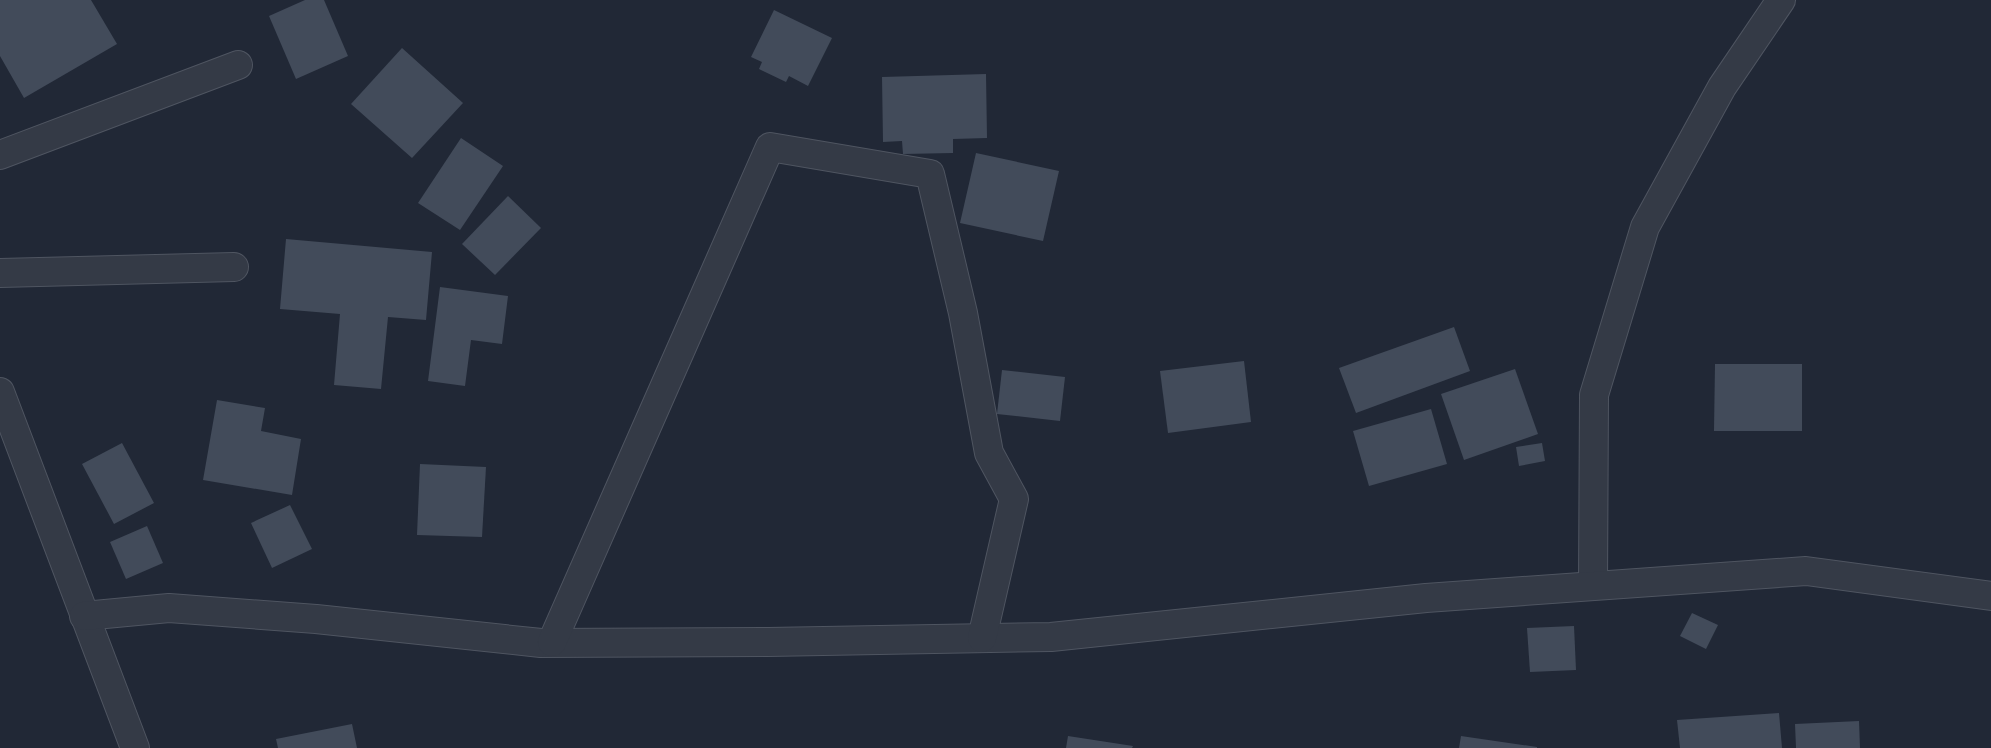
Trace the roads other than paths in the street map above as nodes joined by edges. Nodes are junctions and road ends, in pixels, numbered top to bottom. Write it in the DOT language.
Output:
graph roads {
  1 [pos="1781,0"];
  2 [pos="238,64"];
  3 [pos="0,155"];
  4 [pos="234,267"];
  5 [pos="0,273"];
  6 [pos="0,392"];
  7 [pos="1593,585"];
  8 [pos="1991,596"];
  9 [pos="84,616"];
  10 [pos="982,638"];
  11 [pos="552,642"];
  12 [pos="135,748"];
  1 -- 7 [label="street"];
  2 -- 3 [label="street"];
  4 -- 5 [label="street"];
  6 -- 9 [label="street"];
  7 -- 8 [label="street"];
  7 -- 10 [label="street"];
  9 -- 11 [label="street"];
  9 -- 12 [label="street"];
  10 -- 11 [label="street"];
  10 -- 11 [label="street"];
}
